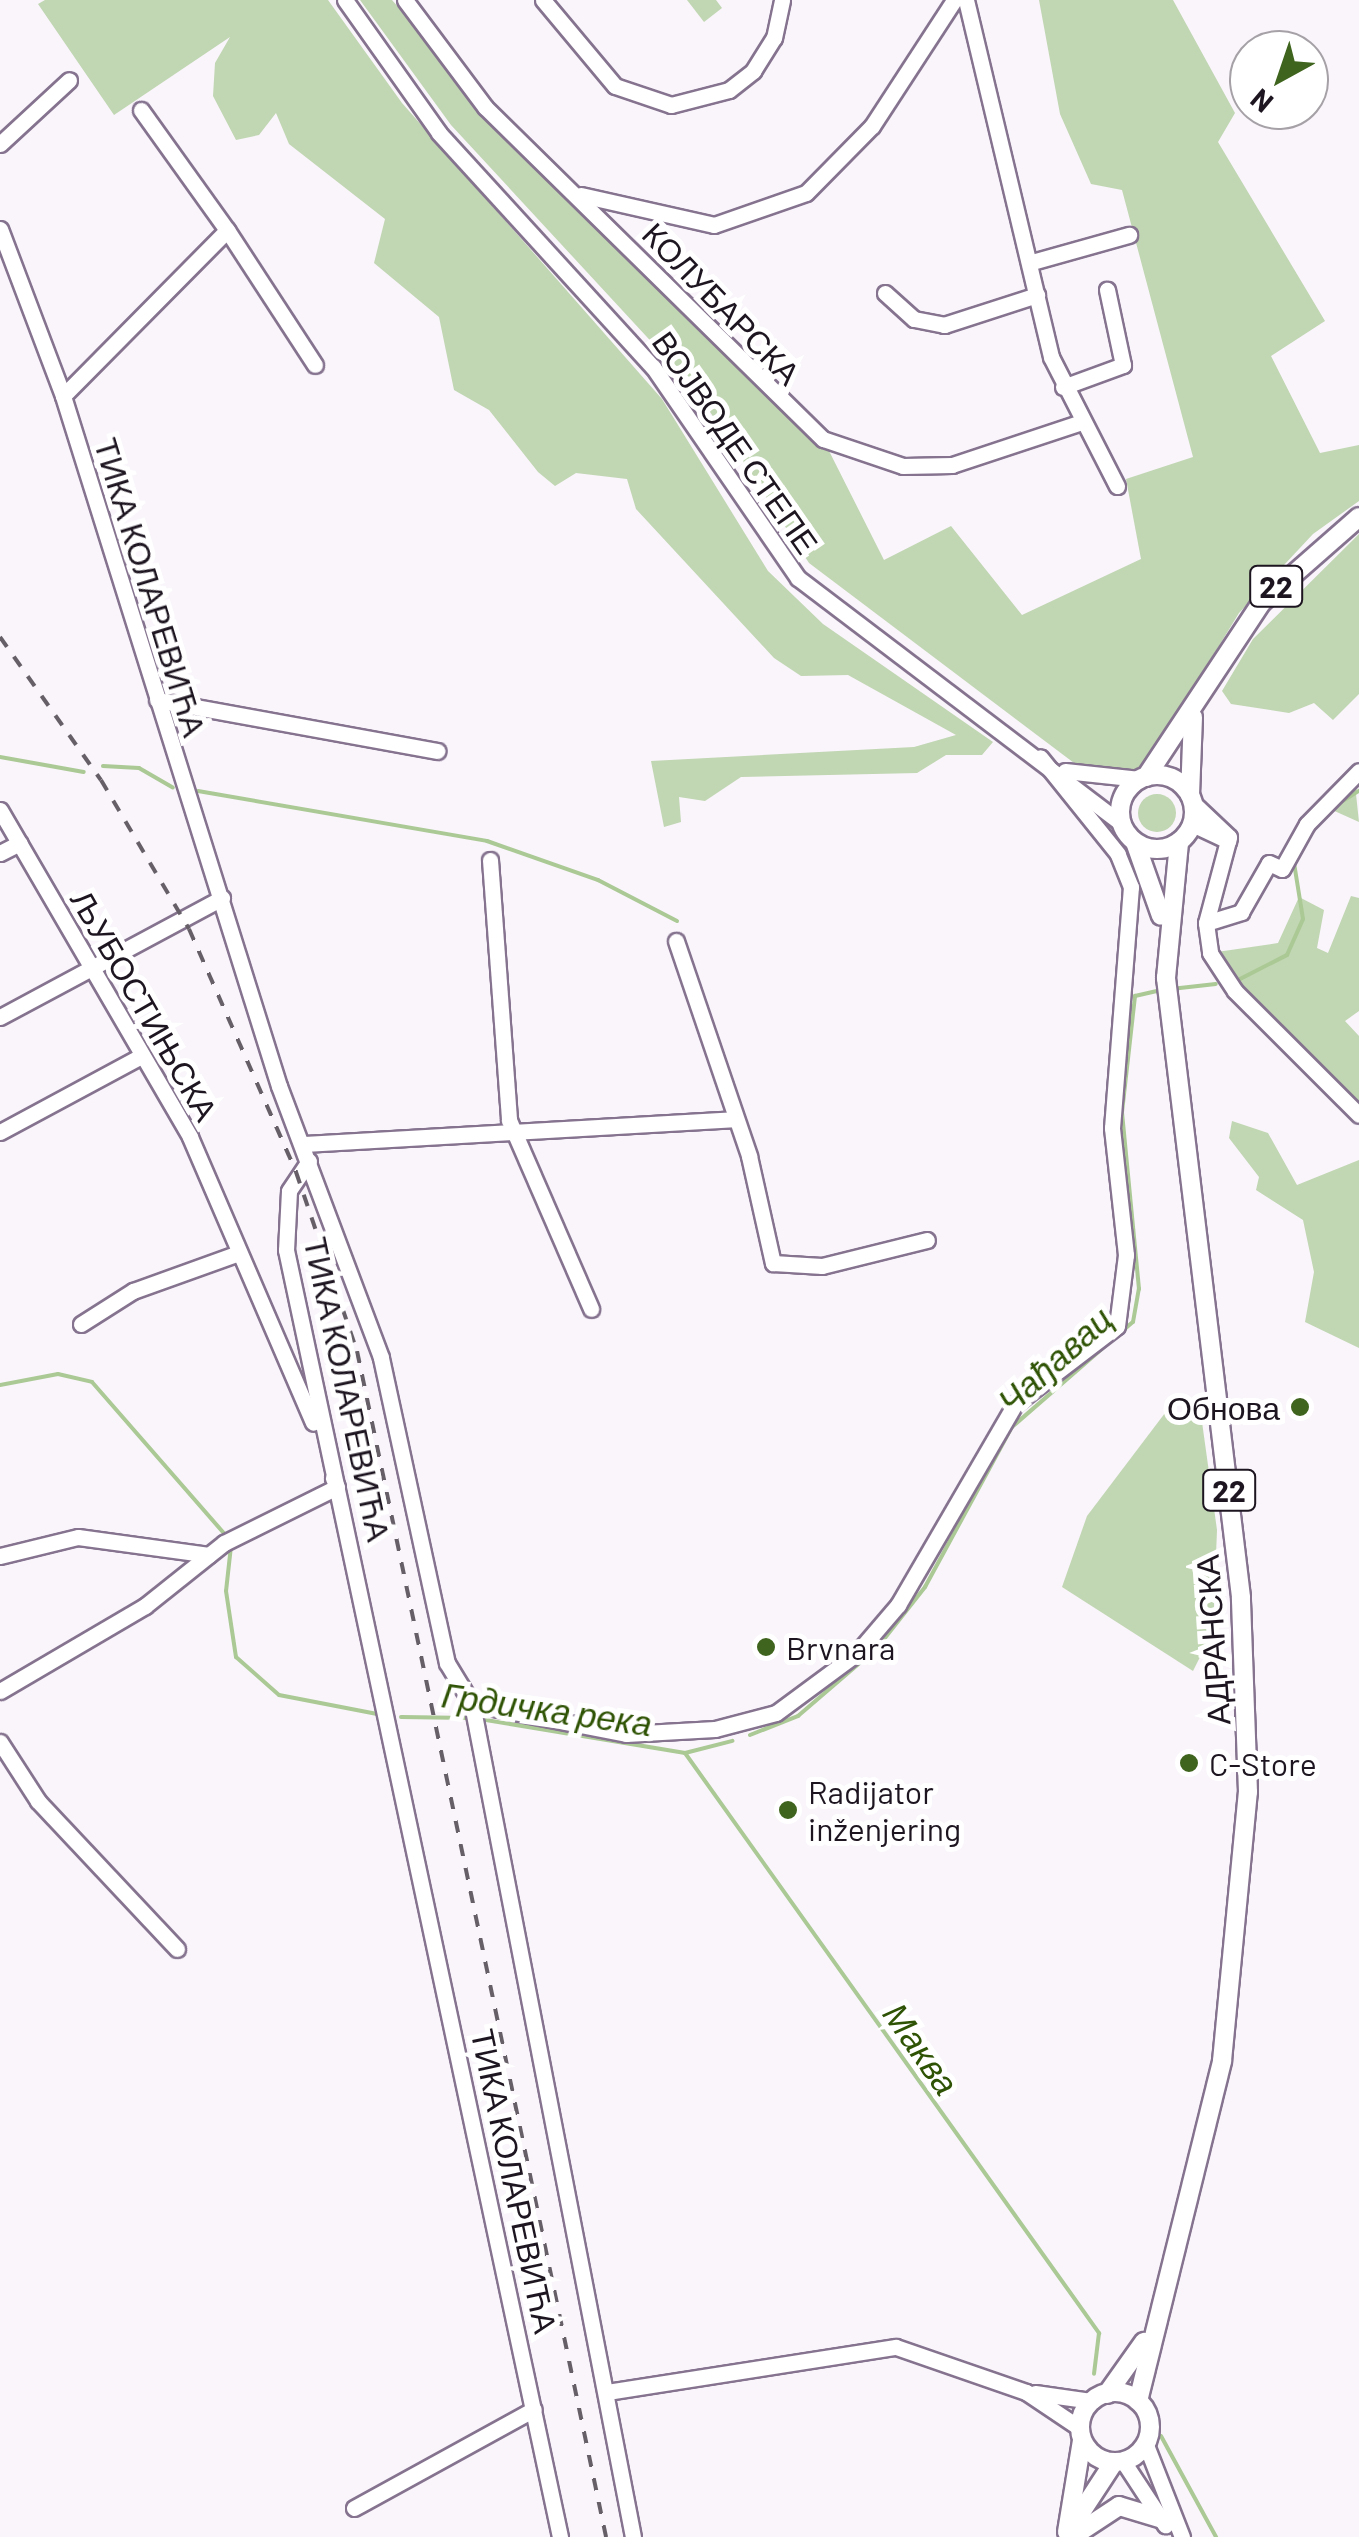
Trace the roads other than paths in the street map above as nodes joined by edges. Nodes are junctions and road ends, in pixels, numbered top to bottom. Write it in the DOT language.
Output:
graph roads {
  1 [pos="345,0"];
  2 [pos="543,0"];
  3 [pos="782,0"];
  4 [pos="954,0"];
  5 [pos="966,0"];
  6 [pos="412,2"];
  7 [pos="69,80"];
  8 [pos="141,110"];
  9 [pos="0,144"];
  10 [pos="568,190"];
  11 [pos="0,228"];
  12 [pos="227,230"];
  13 [pos="1129,235"];
  14 [pos="1032,262"];
  15 [pos="1108,290"];
  16 [pos="886,293"];
  17 [pos="1036,295"];
  18 [pos="315,365"];
  19 [pos="1063,387"];
  20 [pos="63,396"];
  21 [pos="1082,422"];
  22 [pos="1117,486"];
  23 [pos="1359,517"];
  24 [pos="157,700"];
  25 [pos="1193,717"];
  26 [pos="437,751"];
  27 [pos="1040,757"];
  28 [pos="1057,769"];
  29 [pos="1359,771"];
  30 [pos="1143,778"];
  31 [pos="1191,799"];
  32 [pos="0,810"];
  33 [pos="1121,823"];
  34 [pos="1192,824"];
  35 [pos="1134,842"];
  36 [pos="1179,842"];
  37 [pos="1228,842"];
  38 [pos="20,843"];
  39 [pos="0,853"];
  40 [pos="490,860"];
  41 [pos="222,898"];
  42 [pos="1206,923"];
  43 [pos="1164,931"];
  44 [pos="676,940"];
  45 [pos="88,970"];
  46 [pos="0,1017"];
  47 [pos="139,1057"];
  48 [pos="1359,1115"];
  49 [pos="734,1119"];
  50 [pos="513,1130"];
  51 [pos="0,1132"];
  52 [pos="302,1144"];
  53 [pos="308,1161"];
  54 [pos="927,1240"];
  55 [pos="236,1254"];
  56 [pos="591,1309"];
  57 [pos="81,1324"];
  58 [pos="336,1487"];
  59 [pos="209,1555"];
  60 [pos="0,1556"];
  61 [pos="0,1691"];
  62 [pos="473,1707"];
  63 [pos="0,1742"];
  64 [pos="177,1950"];
  65 [pos="1147,2337"];
  66 [pos="606,2392"];
  67 [pos="1026,2392"];
  68 [pos="1099,2398"];
  69 [pos="1138,2401"];
  70 [pos="534,2408"];
  71 [pos="1081,2434"];
  72 [pos="1146,2445"];
  73 [pos="1119,2462"];
  74 [pos="354,2508"];
  75 [pos="1162,2520"];
  76 [pos="1068,2535"];
  77 [pos="560,2537"];
  78 [pos="633,2537"];
  79 [pos="1173,2537"];
  80 [pos="1182,2537"];
  1 -- 27 [label="street, ВОЈВОДЕ СТЕПЕ"];
  2 -- 3 [label="street"];
  4 -- 10 [label="street"];
  5 -- 14 [label="street"];
  6 -- 10 [label="street, КОЛУБАРСКА"];
  7 -- 9 [label="street"];
  8 -- 12 [label="street"];
  10 -- 21 [label="street, КОЛУБАРСКА"];
  11 -- 20 [label="street, ТИКА КОЛАРЕВИЋА"];
  12 -- 18 [label="street"];
  12 -- 20 [label="street"];
  13 -- 14 [label="street"];
  14 -- 17 [label="street"];
  15 -- 19 [label="street"];
  16 -- 17 [label="street"];
  17 -- 19 [label="street"];
  19 -- 21 [label="street"];
  20 -- 24 [label="street, ТИКА КОЛАРЕВИЋА"];
  21 -- 22 [label="street"];
  23 -- 25 [label="main road, 22"];
  24 -- 26 [label="street"];
  24 -- 41 [label="street, ТИКА КОЛАРЕВИЋА"];
  25 -- 30 [label="main road, 22"];
  25 -- 31 [label="main road, 22"];
  27 -- 28 [label="street, ВОЈВОДЕ СТЕПЕ"];
  27 -- 62 [label="street"];
  28 -- 30 [label="street, ВОЈВОДЕ СТЕПЕ"];
  28 -- 33 [label="street, ВОЈВОДЕ СТЕПЕ"];
  29 -- 42 [label="street"];
  30 -- 31 [label="main road"];
  30 -- 33 [label="main road, 22"];
  31 -- 34 [label="main road, 22"];
  31 -- 37 [label="street"];
  32 -- 38 [label="street, ЉУБОСТИЊСКА"];
  33 -- 35 [label="main road, 22"];
  34 -- 36 [label="main road, 22"];
  34 -- 37 [label="street"];
  35 -- 36 [label="main road"];
  35 -- 43 [label="main road, АДРАНСКА / 22"];
  36 -- 43 [label="main road, АДРАНСКА / 22"];
  37 -- 42 [label="street"];
  38 -- 39 [label="street"];
  38 -- 45 [label="street, ЉУБОСТИЊСКА"];
  40 -- 50 [label="street"];
  41 -- 45 [label="street"];
  41 -- 52 [label="street, ТИКА КОЛАРЕВИЋА"];
  42 -- 48 [label="street"];
  43 -- 65 [label="main road, АДРАНСКА / 22"];
  44 -- 49 [label="street"];
  45 -- 46 [label="street"];
  45 -- 47 [label="street, ЉУБОСТИЊСКА"];
  47 -- 51 [label="street"];
  47 -- 55 [label="street, ЉУБОСТИЊСКА"];
  49 -- 50 [label="street"];
  49 -- 54 [label="street"];
  50 -- 52 [label="street"];
  50 -- 56 [label="street"];
  52 -- 53 [label="street, ТИКА КОЛАРЕВИЋА"];
  53 -- 58 [label="street, ТИКА КОЛАРЕВИЋА"];
  53 -- 62 [label="street"];
  55 -- 57 [label="street"];
  55 -- 58 [label="street, ЉУБОСТИЊСКА"];
  58 -- 59 [label="street"];
  58 -- 70 [label="street, ТИКА КОЛАРЕВИЋА"];
  59 -- 60 [label="street"];
  59 -- 61 [label="street"];
  62 -- 66 [label="street"];
  63 -- 64 [label="street"];
  65 -- 68 [label="main road, АДРАНСКА / 22"];
  65 -- 69 [label="main road, АДРАНСКА / 22"];
  66 -- 67 [label="street"];
  66 -- 78 [label="street"];
  67 -- 68 [label="street"];
  67 -- 71 [label="street"];
  68 -- 69 [label="main road"];
  68 -- 71 [label="main road, 22"];
  69 -- 72 [label="main road, 22"];
  70 -- 74 [label="street"];
  70 -- 77 [label="street, ТИКА КОЛАРЕВИЋА"];
  71 -- 73 [label="main road"];
  71 -- 76 [label="main road, 22"];
  72 -- 73 [label="main road"];
  72 -- 80 [label="street"];
  73 -- 75 [label="street"];
  73 -- 76 [label="main road"];
  75 -- 76 [label="main road"];
  75 -- 79 [label="street"];
}
